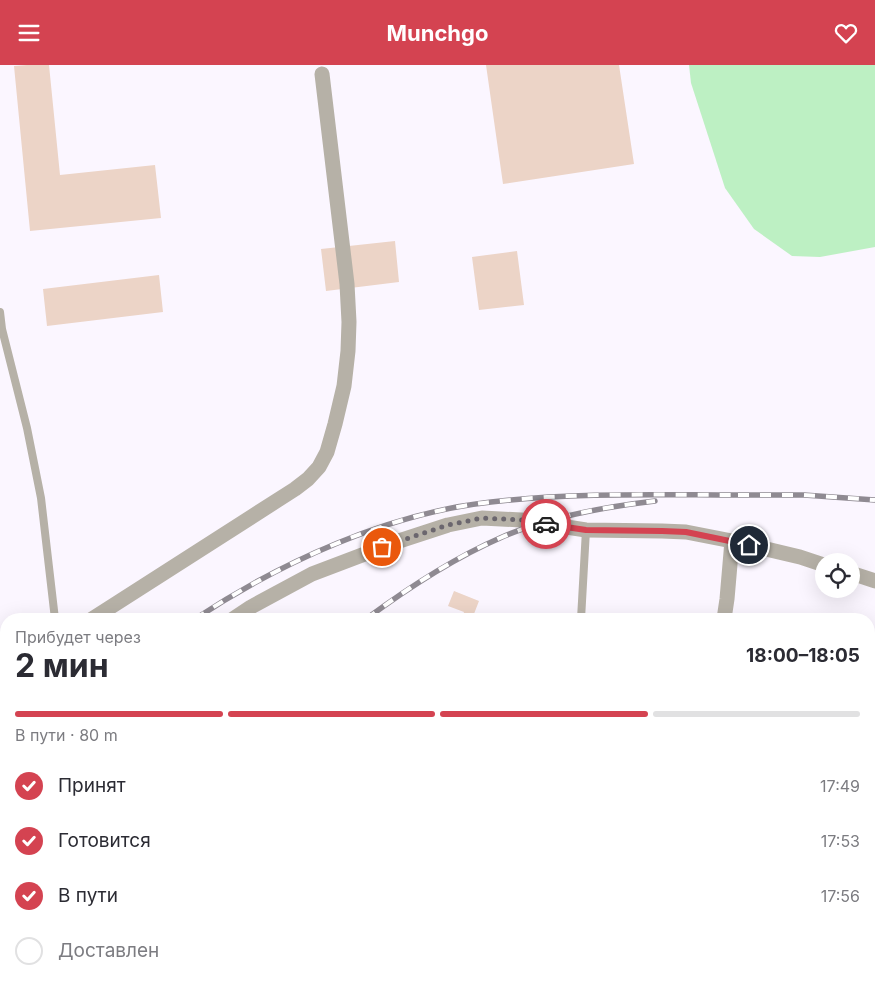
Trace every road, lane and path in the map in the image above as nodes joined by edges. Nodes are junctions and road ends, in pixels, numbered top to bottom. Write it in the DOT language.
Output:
graph roads {
  1 [pos="322,74"];
  2 [pos="0,312"];
  3 [pos="586,530"];
  4 [pos="732,541"];
  5 [pos="815,562"];
  6 [pos="860,576"];
  7 [pos="875,581"];
  8 [pos="55,613"];
  9 [pos="101,613"];
  10 [pos="242,613"];
  11 [pos="581,613"];
  12 [pos="725,613"];
  1 -- 9 [label="street"];
  2 -- 8 [label="lane"];
  3 -- 4 [label="street"];
  3 -- 10 [label="street"];
  3 -- 11 [label="lane"];
  4 -- 5 [label="street"];
  4 -- 12 [label="street"];
  6 -- 7 [label="street"];
}
